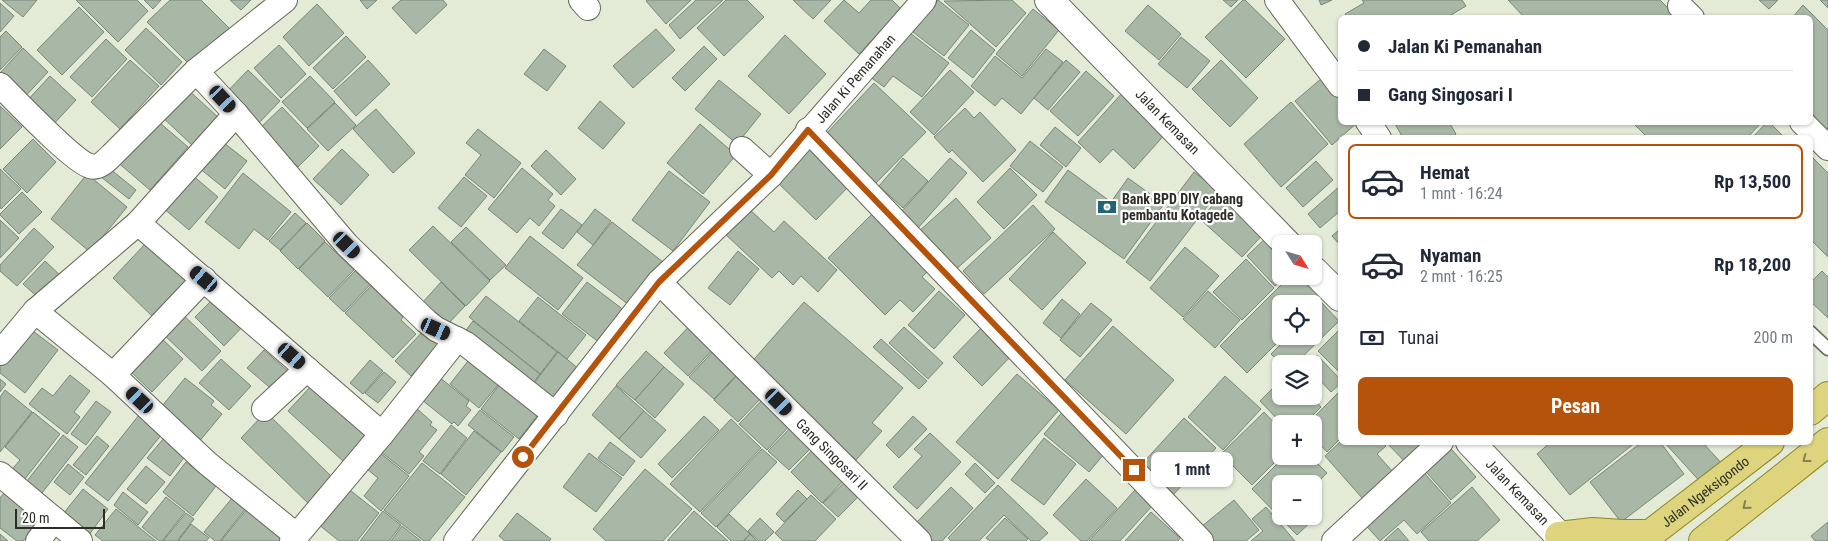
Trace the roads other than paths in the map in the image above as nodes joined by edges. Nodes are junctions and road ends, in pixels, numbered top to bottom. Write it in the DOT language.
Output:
graph roads {
  1 [pos="285,0"];
  2 [pos="924,0"];
  3 [pos="1049,0"];
  4 [pos="1277,0"];
  5 [pos="196,70"];
  6 [pos="1338,82"];
  7 [pos="0,85"];
  8 [pos="236,114"];
  9 [pos="1805,125"];
  10 [pos="808,130"];
  11 [pos="1828,148"];
  12 [pos="742,149"];
  13 [pos="771,175"];
  14 [pos="138,222"];
  15 [pos="1279,235"];
  16 [pos="204,279"];
  17 [pos="1322,279"];
  18 [pos="659,282"];
  19 [pos="1338,295"];
  20 [pos="36,311"];
  21 [pos="1813,335"];
  22 [pos="457,338"];
  23 [pos="1828,349"];
  24 [pos="0,353"];
  25 [pos="307,369"];
  26 [pos="113,375"];
  27 [pos="1828,396"];
  28 [pos="1813,408"];
  29 [pos="264,409"];
  30 [pos="556,415"];
  31 [pos="382,434"];
  32 [pos="1828,442"];
  33 [pos="1438,445"];
  34 [pos="1473,445"];
  35 [pos="1766,445"];
  36 [pos="0,474"];
  37 [pos="54,519"];
  38 [pos="1646,537"];
  39 [pos="294,538"];
  40 [pos="1561,539"];
  41 [pos="38,541"];
  42 [pos="80,541"];
  43 [pos="456,541"];
  44 [pos="919,541"];
  45 [pos="1201,541"];
  46 [pos="1334,541"];
  47 [pos="1703,541"];
  1 -- 5 [label="street"];
  2 -- 10 [label="street, Jalan Ki Pemanahan"];
  3 -- 15 [label="street, Jalan Kemasan"];
  4 -- 6 [label="street"];
  5 -- 7 [label="street"];
  5 -- 8 [label="street"];
  8 -- 14 [label="street"];
  8 -- 22 [label="street"];
  9 -- 11 [label="street"];
  10 -- 13 [label="street, Jalan Ki Pemanahan"];
  10 -- 45 [label="street"];
  12 -- 13 [label="street"];
  13 -- 18 [label="street, Jalan Ki Pemanahan"];
  14 -- 16 [label="street"];
  14 -- 20 [label="street"];
  16 -- 25 [label="street"];
  16 -- 26 [label="street"];
  17 -- 19 [label="street"];
  18 -- 30 [label="street, Jalan Ki Pemanahan"];
  18 -- 44 [label="street, Gang Singosari II"];
  20 -- 24 [label="street"];
  20 -- 26 [label="street"];
  21 -- 23 [label="lane"];
  22 -- 30 [label="street"];
  22 -- 31 [label="street"];
  25 -- 29 [label="street"];
  25 -- 31 [label="street"];
  26 -- 39 [label="street"];
  27 -- 28 [label="main road"];
  30 -- 43 [label="street, Jalan Ki Pemanahan"];
  31 -- 39 [label="street"];
  32 -- 47 [label="main road, one-way"];
  33 -- 46 [label="street"];
  34 -- 40 [label="street, Jalan Kemasan"];
  35 -- 38 [label="main road, Jalan Ngeksigondo"];
  36 -- 37 [label="street"];
  37 -- 41 [label="street"];
  37 -- 42 [label="street"];
  38 -- 40 [label="main road"];
}
